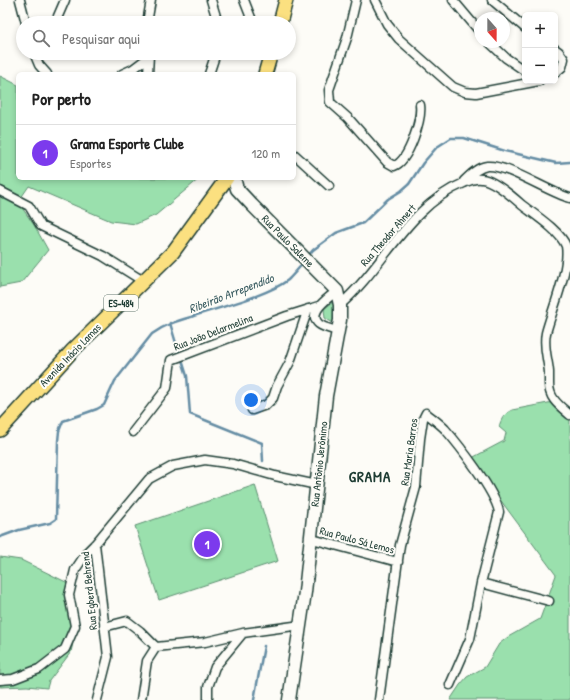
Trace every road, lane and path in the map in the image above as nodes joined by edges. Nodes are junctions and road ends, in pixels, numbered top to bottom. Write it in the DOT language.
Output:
graph roads {
  1 [pos="20,0"];
  2 [pos="65,0"];
  3 [pos="151,0"];
  4 [pos="211,0"];
  5 [pos="244,0"];
  6 [pos="286,0"];
  7 [pos="356,0"];
  8 [pos="375,0"];
  9 [pos="453,0"];
  10 [pos="492,0"];
  11 [pos="24,16"];
  12 [pos="58,16"];
  13 [pos="149,16"];
  14 [pos="216,16"];
  15 [pos="250,16"];
  16 [pos="282,16"];
  17 [pos="474,25"];
  18 [pos="522,25"];
  19 [pos="495,48"];
  20 [pos="558,51"];
  21 [pos="37,60"];
  22 [pos="143,60"];
  23 [pos="149,60"];
  24 [pos="214,60"];
  25 [pos="269,60"];
  26 [pos="522,69"];
  27 [pos="558,70"];
  28 [pos="45,72"];
  29 [pos="126,72"];
  30 [pos="148,72"];
  31 [pos="210,72"];
  32 [pos="266,72"];
  33 [pos="522,84"];
  34 [pos="420,105"];
  35 [pos="296,156"];
  36 [pos="226,180"];
  37 [pos="235,180"];
  38 [pos="463,183"];
  39 [pos="329,186"];
  40 [pos="0,191"];
  41 [pos="570,198"];
  42 [pos="143,281"];
  43 [pos="337,291"];
  44 [pos="340,305"];
  45 [pos="319,306"];
  46 [pos="308,309"];
  47 [pos="337,331"];
  48 [pos="252,410"];
  49 [pos="570,416"];
  50 [pos="3,426"];
  51 [pos="133,432"];
  52 [pos="316,485"];
  53 [pos="312,539"];
  54 [pos="95,544"];
  55 [pos="398,562"];
  56 [pos="481,583"];
  57 [pos="549,601"];
  58 [pos="301,625"];
  59 [pos="104,627"];
  60 [pos="243,633"];
  61 [pos="156,647"];
  62 [pos="0,680"];
  63 [pos="450,685"];
  64 [pos="97,700"];
  65 [pos="141,700"];
  66 [pos="208,700"];
  67 [pos="289,700"];
  68 [pos="379,700"];
  1 -- 11 [label="street"];
  2 -- 12 [label="street"];
  3 -- 13 [label="street"];
  4 -- 14 [label="street"];
  5 -- 15 [label="street"];
  6 -- 16 [label="main road"];
  7 -- 34 [label="street"];
  8 -- 33 [label="street"];
  9 -- 17 [label="street"];
  10 -- 18 [label="street"];
  19 -- 26 [label="street"];
  20 -- 27 [label="street"];
  21 -- 28 [label="street"];
  22 -- 29 [label="street"];
  23 -- 30 [label="street"];
  24 -- 31 [label="street"];
  25 -- 32 [label="main road"];
  35 -- 39 [label="street"];
  36 -- 42 [label="main road, Avenida Inácio Lamas / ES-484"];
  37 -- 43 [label="main road, Rua Paulo Saleme"];
  38 -- 41 [label="street"];
  38 -- 44 [label="street, Rua Theodor Ahnert"];
  38 -- 49 [label="street, Rua Theodor Ahnert"];
  40 -- 42 [label="street"];
  42 -- 50 [label="main road, Avenida Inácio Lamas / ES-484"];
  43 -- 44 [label="main road"];
  43 -- 45 [label="street"];
  44 -- 47 [label="main road, Rua Antônio Jerônimo"];
  45 -- 46 [label="street, Rua João Delarmelina"];
  45 -- 47 [label="street"];
  46 -- 48 [label="street"];
  46 -- 51 [label="street, Rua João Delarmelina"];
  47 -- 52 [label="main road, Rua Antônio Jerônimo"];
  52 -- 53 [label="main road, Rua Antônio Jerônimo"];
  52 -- 54 [label="street, Rua Egberd Behrend"];
  53 -- 55 [label="street, Rua Paulo Sá Lemos"];
  53 -- 58 [label="main road, Rua Antônio Jerônimo"];
  54 -- 59 [label="street, Rua Egberd Behrend"];
  54 -- 62 [label="street"];
  55 -- 56 [label="street, Rua Maria Barros"];
  55 -- 68 [label="street, Rua Maria Barros"];
  56 -- 57 [label="street"];
  56 -- 63 [label="street, Rua Maria Barros"];
  58 -- 60 [label="street"];
  58 -- 67 [label="main road, Rua Antônio Jerônimo"];
  59 -- 61 [label="street"];
  59 -- 64 [label="street, Rua Egberd Behrend"];
  60 -- 61 [label="street"];
  60 -- 66 [label="street"];
  61 -- 65 [label="street"];
}
